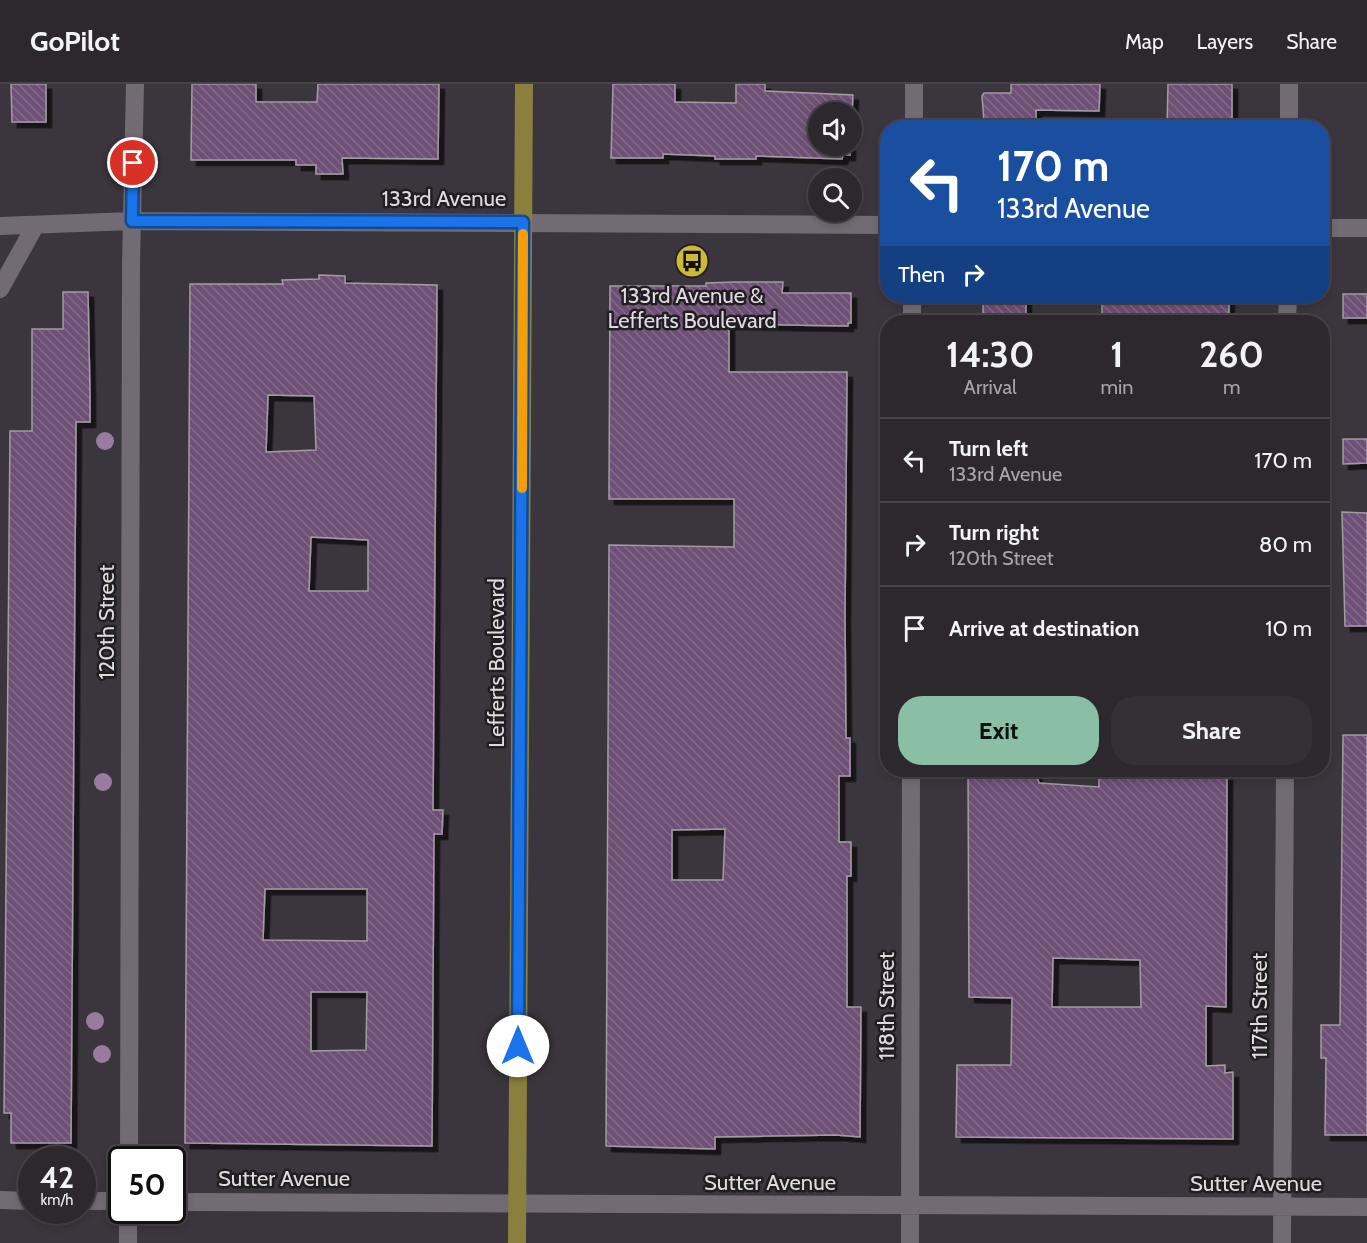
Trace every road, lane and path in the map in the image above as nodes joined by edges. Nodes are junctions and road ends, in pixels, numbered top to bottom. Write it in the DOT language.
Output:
graph roads {
  1 [pos="135,84"];
  2 [pos="524,84"];
  3 [pos="914,84"];
  4 [pos="1289,84"];
  5 [pos="914,120"];
  6 [pos="1289,120"];
  7 [pos="132,221"];
  8 [pos="523,222"];
  9 [pos="880,225"];
  10 [pos="0,226"];
  11 [pos="35,226"];
  12 [pos="1330,228"];
  13 [pos="1367,228"];
  14 [pos="0,289"];
  15 [pos="911,777"];
  16 [pos="1285,777"];
  17 [pos="129,1146"];
  18 [pos="0,1200"];
  19 [pos="18,1201"];
  20 [pos="186,1202"];
  21 [pos="517,1204"];
  22 [pos="910,1207"];
  23 [pos="1282,1207"];
  24 [pos="1367,1207"];
  25 [pos="128,1224"];
  26 [pos="128,1243"];
  27 [pos="517,1243"];
  28 [pos="910,1243"];
  29 [pos="1282,1243"];
  1 -- 7 [label="street, 120th Street"];
  2 -- 8 [label="main road, Lefferts Boulevard"];
  3 -- 5 [label="street"];
  4 -- 6 [label="street"];
  7 -- 8 [label="street, 133rd Avenue"];
  7 -- 11 [label="street, 133rd Avenue"];
  7 -- 17 [label="street, 120th Street"];
  8 -- 9 [label="street, 133rd Avenue"];
  8 -- 21 [label="main road, Lefferts Boulevard"];
  10 -- 11 [label="street, 133rd Avenue"];
  11 -- 14 [label="street"];
  12 -- 13 [label="street"];
  15 -- 22 [label="street, 118th Street"];
  16 -- 23 [label="street, 117th Street"];
  18 -- 19 [label="street"];
  20 -- 21 [label="street, Sutter Avenue"];
  21 -- 22 [label="street, Sutter Avenue"];
  21 -- 27 [label="main road, Lefferts Boulevard"];
  22 -- 23 [label="street, Sutter Avenue"];
  22 -- 28 [label="street, 118th Street"];
  23 -- 24 [label="street, Sutter Avenue"];
  23 -- 29 [label="street, 117th Street"];
  25 -- 26 [label="street"];
}
